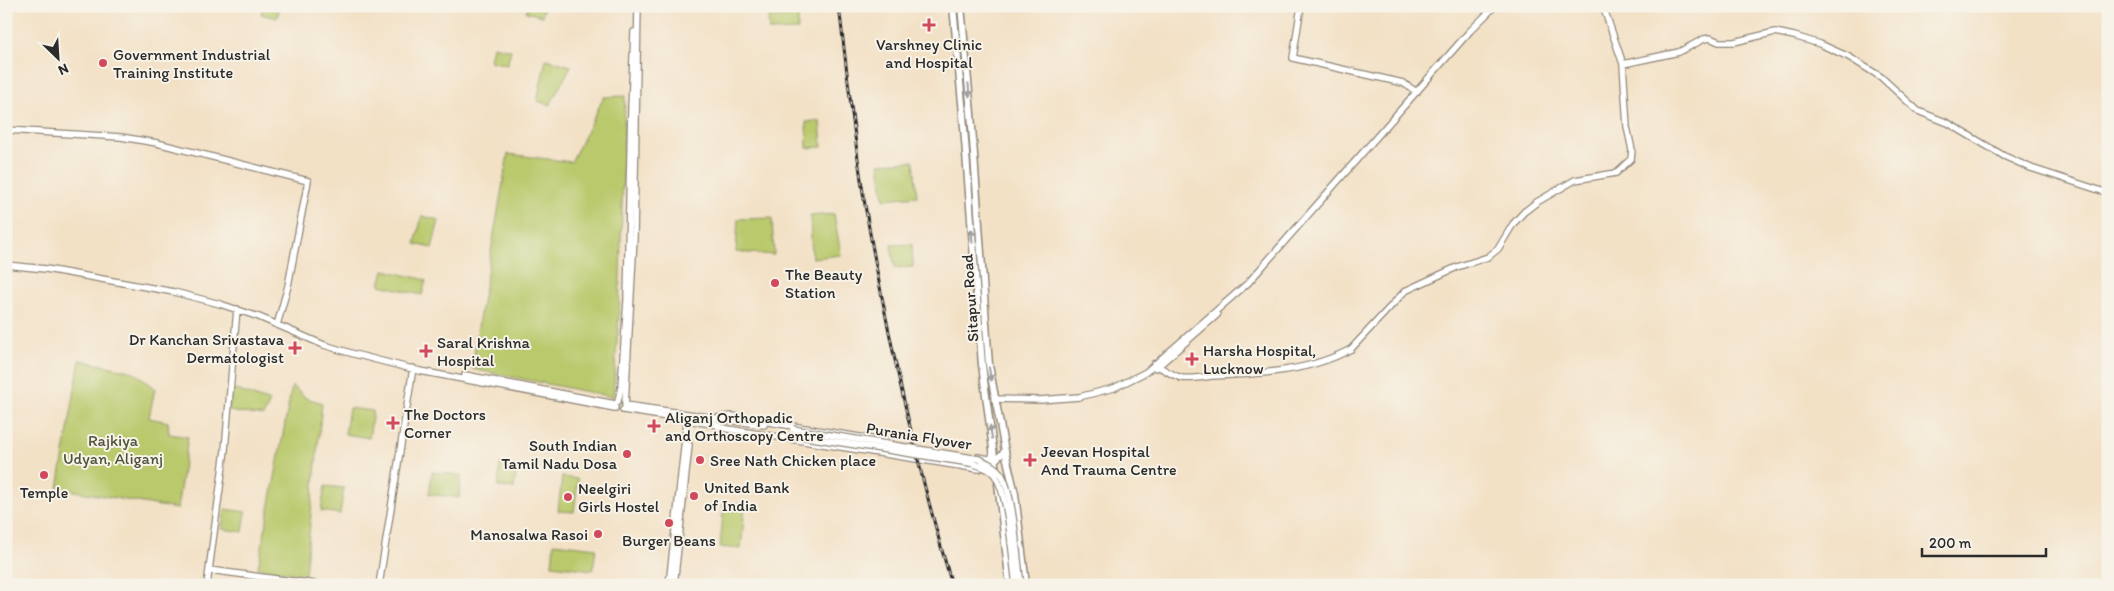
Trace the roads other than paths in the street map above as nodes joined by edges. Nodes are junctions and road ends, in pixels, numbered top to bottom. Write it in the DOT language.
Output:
graph roads {
  1 [pos="636,6"];
  2 [pos="953,6"];
  3 [pos="961,6"];
  4 [pos="1301,6"];
  5 [pos="1495,6"];
  6 [pos="1603,6"];
  7 [pos="1623,64"];
  8 [pos="1417,92"];
  9 [pos="6,130"];
  10 [pos="2108,193"];
  11 [pos="6,264"];
  12 [pos="237,310"];
  13 [pos="277,325"];
  14 [pos="1156,365"];
  15 [pos="414,368"];
  16 [pos="994,399"];
  17 [pos="620,405"];
  18 [pos="690,419"];
  19 [pos="716,421"];
  20 [pos="793,432"];
  21 [pos="884,441"];
  22 [pos="993,451"];
  23 [pos="1005,451"];
  24 [pos="882,453"];
  25 [pos="995,460"];
  26 [pos="209,570"];
  27 [pos="207,585"];
  28 [pos="322,585"];
  29 [pos="379,585"];
  30 [pos="669,585"];
  31 [pos="674,585"];
  32 [pos="1010,585"];
  33 [pos="1016,585"];
  34 [pos="1021,585"];
  35 [pos="1026,585"];
  1 -- 17 [label="street"];
  22 -- 2 [label="main road, Sitapur Road, one-way"];
  3 -- 16 [label="main road, Sitapur Road, one-way"];
  4 -- 8 [label="street"];
  5 -- 8 [label="street"];
  6 -- 7 [label="street"];
  7 -- 10 [label="street"];
  7 -- 14 [label="street"];
  8 -- 14 [label="street"];
  9 -- 13 [label="street"];
  11 -- 12 [label="street"];
  12 -- 13 [label="street"];
  12 -- 26 [label="street"];
  13 -- 15 [label="street"];
  14 -- 16 [label="street"];
  15 -- 17 [label="street"];
  15 -- 29 [label="street"];
  16 -- 23 [label="main road, Sitapur Road"];
  17 -- 18 [label="street"];
  18 -- 19 [label="street"];
  18 -- 30 [label="street"];
  18 -- 31 [label="street"];
  19 -- 20 [label="street, Purania Flyover"];
  19 -- 21 [label="street"];
  19 -- 24 [label="street"];
  20 -- 33 [label="street, Purania Flyover, bridge"];
  20 -- 34 [label="street, Purania Flyover, bridge"];
  21 -- 22 [label="street"];
  21 -- 24 [label="street"];
  22 -- 25 [label="main road, Sitapur Road"];
  23 -- 25 [label="street"];
  23 -- 35 [label="main road, Sitapur Road"];
  24 -- 25 [label="street"];
  25 -- 32 [label="main road, Sitapur Road"];
  26 -- 27 [label="street"];
  26 -- 28 [label="street"];
}
